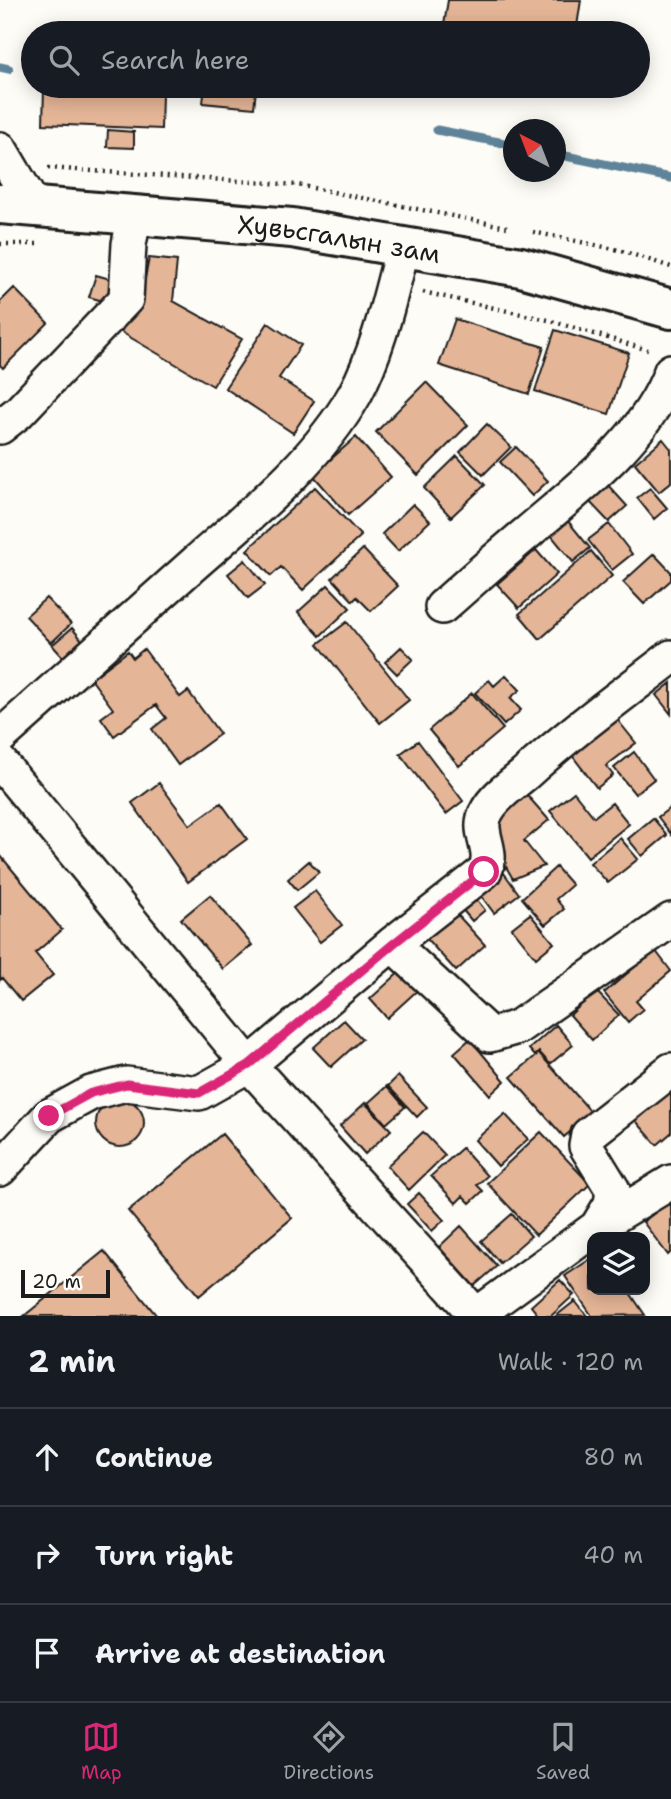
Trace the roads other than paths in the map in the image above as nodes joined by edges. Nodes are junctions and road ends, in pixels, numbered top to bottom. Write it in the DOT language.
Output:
graph roads {
  1 [pos="5,157"];
  2 [pos="17,205"];
  3 [pos="135,214"];
  4 [pos="403,247"];
  5 [pos="671,310"];
  6 [pos="665,362"];
  7 [pos="0,427"];
  8 [pos="442,607"];
  9 [pos="671,657"];
  10 [pos="0,737"];
  11 [pos="0,762"];
  12 [pos="671,920"];
  13 [pos="393,944"];
  14 [pos="249,1065"];
  15 [pos="671,1070"];
  16 [pos="0,1169"];
  17 [pos="671,1182"];
  18 [pos="597,1227"];
  19 [pos="476,1316"];
  1 -- 2 [label="street"];
  2 -- 3 [label="main road, Хувьсгалын зам"];
  3 -- 4 [label="main road, Хувьсгалын зам"];
  3 -- 7 [label="street"];
  4 -- 5 [label="main road, Хувьсгалын зам"];
  4 -- 10 [label="street"];
  6 -- 8 [label="street"];
  9 -- 13 [label="street"];
  11 -- 14 [label="street"];
  12 -- 13 [label="street"];
  13 -- 14 [label="street"];
  14 -- 16 [label="street"];
  14 -- 19 [label="street"];
  15 -- 18 [label="street"];
  17 -- 18 [label="street"];
  18 -- 19 [label="street"];
}
